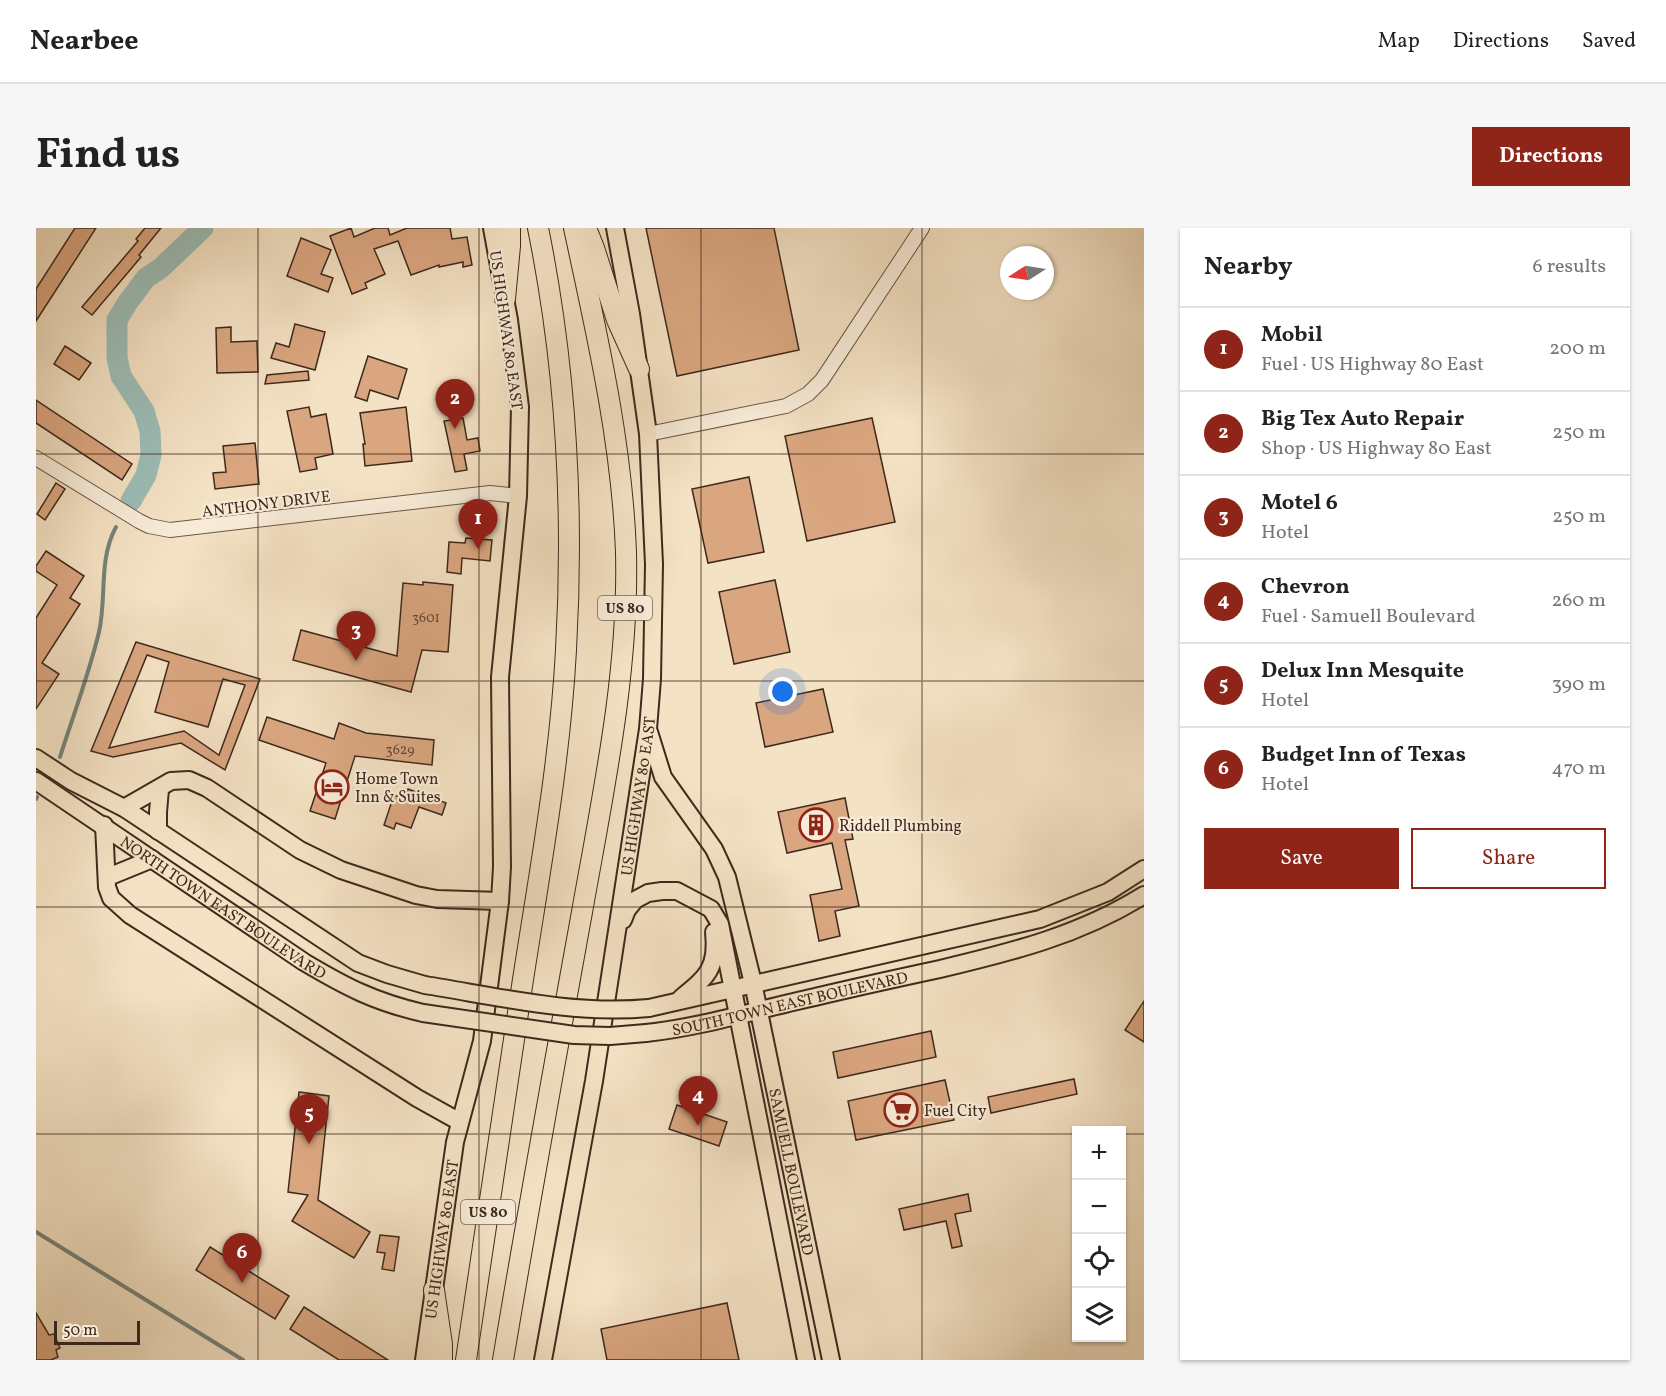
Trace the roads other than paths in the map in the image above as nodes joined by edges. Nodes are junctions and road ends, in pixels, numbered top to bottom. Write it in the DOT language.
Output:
graph roads {
  1 [pos="492,228"];
  2 [pos="510,228"];
  3 [pos="538,228"];
  4 [pos="574,228"];
  5 [pos="586,228"];
  6 [pos="615,228"];
  7 [pos="922,228"];
  8 [pos="505,299"];
  9 [pos="639,369"];
  10 [pos="648,434"];
  11 [pos="36,458"];
  12 [pos="518,496"];
  13 [pos="648,729"];
  14 [pos="36,758"];
  15 [pos="36,781"];
  16 [pos="160,789"];
  17 [pos="124,808"];
  18 [pos="104,825"];
  19 [pos="158,831"];
  20 [pos="152,859"];
  21 [pos="1144,869"];
  22 [pos="108,877"];
  23 [pos="1144,895"];
  24 [pos="500,901"];
  25 [pos="699,903"];
  26 [pos="617,938"];
  27 [pos="927,944"];
  28 [pos="931,971"];
  29 [pos="753,983"];
  30 [pos="426,985"];
  31 [pos="733,988"];
  32 [pos="678,1002"];
  33 [pos="759,1010"];
  34 [pos="423,1013"];
  35 [pos="738,1015"];
  36 [pos="460,1122"];
  37 [pos="434,1290"];
  38 [pos="424,1360"];
  39 [pos="442,1360"];
  40 [pos="466,1360"];
  41 [pos="503,1360"];
  42 [pos="543,1360"];
  43 [pos="807,1360"];
  44 [pos="831,1360"];
  1 -- 8 [label="main road, US HIGHWAY 80 EAST"];
  2 -- 8 [label="highway"];
  3 -- 40 [label="highway, US 80"];
  4 -- 41 [label="highway, US 80"];
  5 -- 9 [label="highway"];
  6 -- 9 [label="main road, US HIGHWAY 80 EAST"];
  7 -- 10 [label="street"];
  8 -- 12 [label="main road, US HIGHWAY 80 EAST"];
  9 -- 10 [label="main road, US HIGHWAY 80 EAST"];
  10 -- 13 [label="main road, US HIGHWAY 80 EAST"];
  11 -- 12 [label="street, ANTHONY DRIVE"];
  12 -- 24 [label="main road, US HIGHWAY 80 EAST"];
  13 -- 26 [label="main road, US HIGHWAY 80 EAST"];
  13 -- 29 [label="main road, SAMUELL BOULEVARD"];
  14 -- 17 [label="main road, NORTH TOWN EAST BOULEVARD"];
  15 -- 18 [label="main road, NORTH TOWN EAST BOULEVARD"];
  16 -- 17 [label="main road"];
  16 -- 19 [label="main road"];
  16 -- 24 [label="main road"];
  17 -- 19 [label="main road, NORTH TOWN EAST BOULEVARD"];
  18 -- 20 [label="main road, NORTH TOWN EAST BOULEVARD"];
  18 -- 22 [label="main road"];
  19 -- 30 [label="main road, NORTH TOWN EAST BOULEVARD"];
  20 -- 22 [label="main road"];
  20 -- 34 [label="main road, NORTH TOWN EAST BOULEVARD"];
  21 -- 27 [label="main road, SOUTH TOWN EAST BOULEVARD"];
  22 -- 36 [label="main road"];
  23 -- 28 [label="main road, SOUTH TOWN EAST BOULEVARD"];
  24 -- 36 [label="main road, US HIGHWAY 80 EAST"];
  25 -- 26 [label="main road"];
  25 -- 31 [label="main road, SAMUELL BOULEVARD"];
  25 -- 32 [label="main road"];
  26 -- 42 [label="main road, US HIGHWAY 80 EAST"];
  27 -- 28 [label="main road"];
  27 -- 29 [label="main road, SOUTH TOWN EAST BOULEVARD"];
  28 -- 33 [label="main road, SOUTH TOWN EAST BOULEVARD"];
  29 -- 31 [label="main road, SOUTH TOWN EAST BOULEVARD"];
  29 -- 33 [label="main road, SAMUELL BOULEVARD"];
  30 -- 32 [label="main road, SOUTH TOWN EAST BOULEVARD, bridge"];
  31 -- 32 [label="main road, SOUTH TOWN EAST BOULEVARD"];
  31 -- 35 [label="main road, SAMUELL BOULEVARD"];
  33 -- 35 [label="main road, SOUTH TOWN EAST BOULEVARD"];
  33 -- 44 [label="main road, SAMUELL BOULEVARD"];
  34 -- 35 [label="main road, SOUTH TOWN EAST BOULEVARD, bridge"];
  35 -- 43 [label="main road, SAMUELL BOULEVARD"];
  36 -- 37 [label="main road, US HIGHWAY 80 EAST"];
  37 -- 38 [label="main road, US HIGHWAY 80 EAST"];
  37 -- 39 [label="highway"];
}
